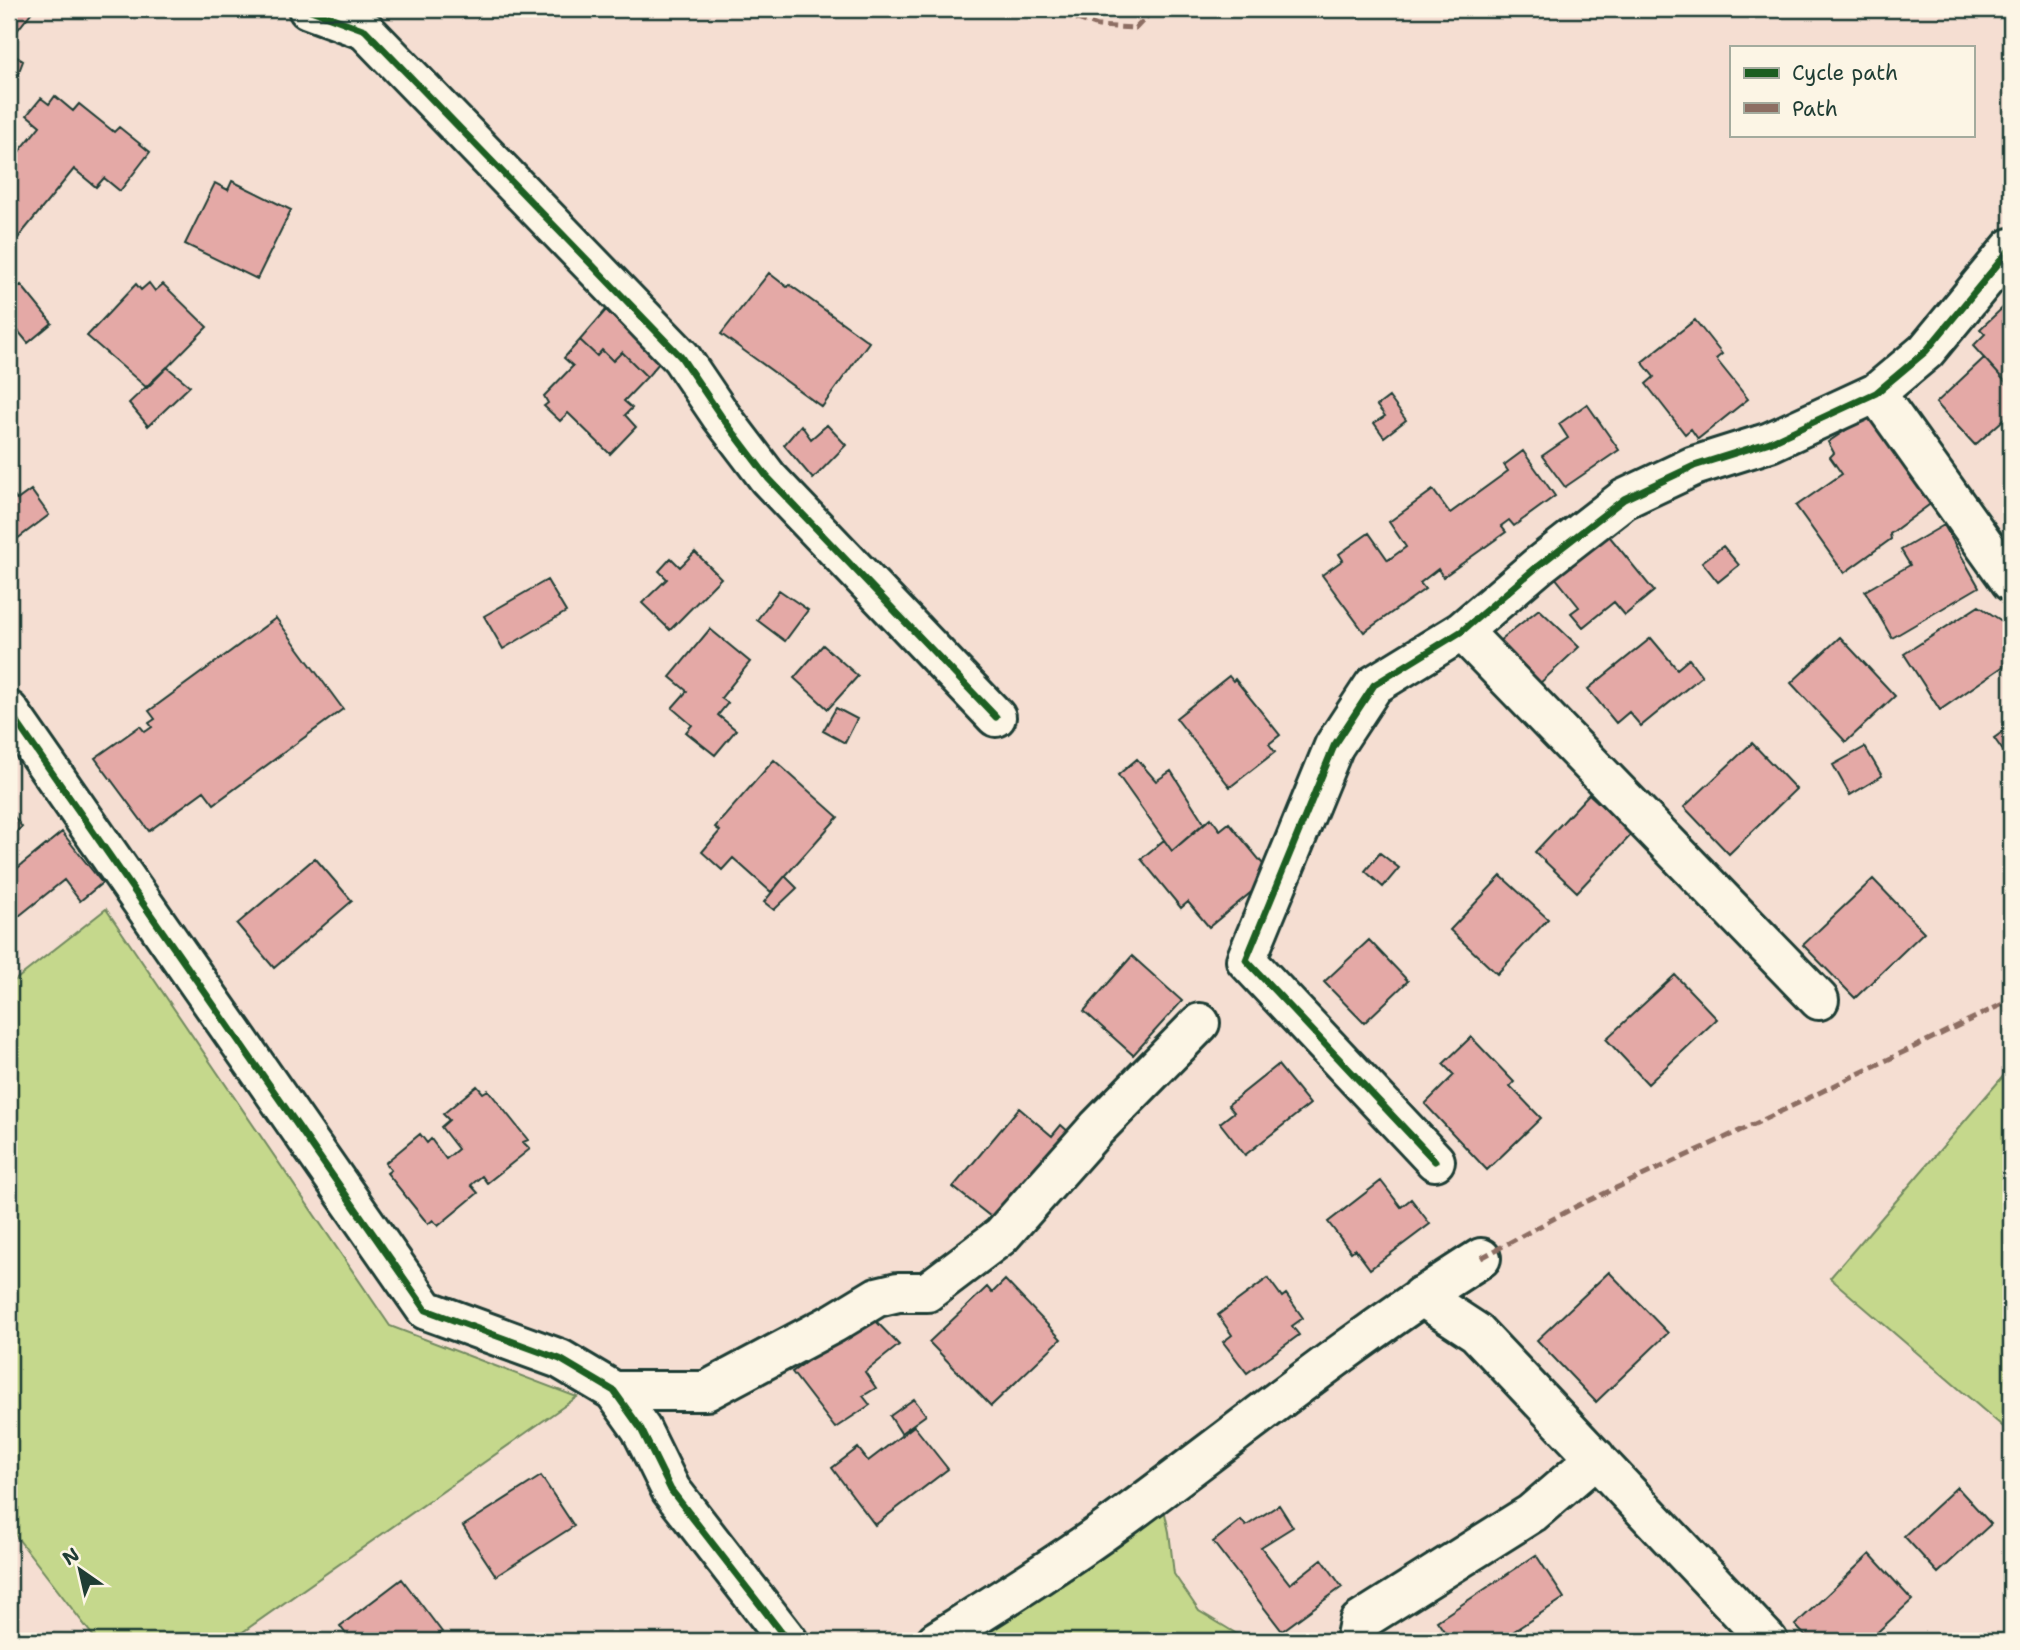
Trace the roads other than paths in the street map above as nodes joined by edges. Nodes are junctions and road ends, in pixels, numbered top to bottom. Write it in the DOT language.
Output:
graph roads {
  1 [pos="309,9"];
  2 [pos="2011,248"];
  3 [pos="1876,393"];
  4 [pos="2011,582"];
  5 [pos="1462,631"];
  6 [pos="9,711"];
  7 [pos="996,717"];
  8 [pos="1819,1000"];
  9 [pos="1200,1023"];
  10 [pos="1435,1161"];
  11 [pos="1481,1258"];
  12 [pos="1421,1296"];
  13 [pos="614,1391"];
  14 [pos="1596,1458"];
  15 [pos="788,1641"];
  16 [pos="936,1641"];
  17 [pos="1354,1641"];
  18 [pos="1768,1641"];
  1 -- 7 [label="street"];
  2 -- 3 [label="street"];
  3 -- 4 [label="street"];
  3 -- 5 [label="street"];
  5 -- 8 [label="street"];
  5 -- 10 [label="street"];
  6 -- 13 [label="street"];
  9 -- 13 [label="street"];
  11 -- 12 [label="street"];
  12 -- 14 [label="street"];
  12 -- 16 [label="street"];
  13 -- 15 [label="street"];
  14 -- 17 [label="street"];
  14 -- 18 [label="street"];
}
